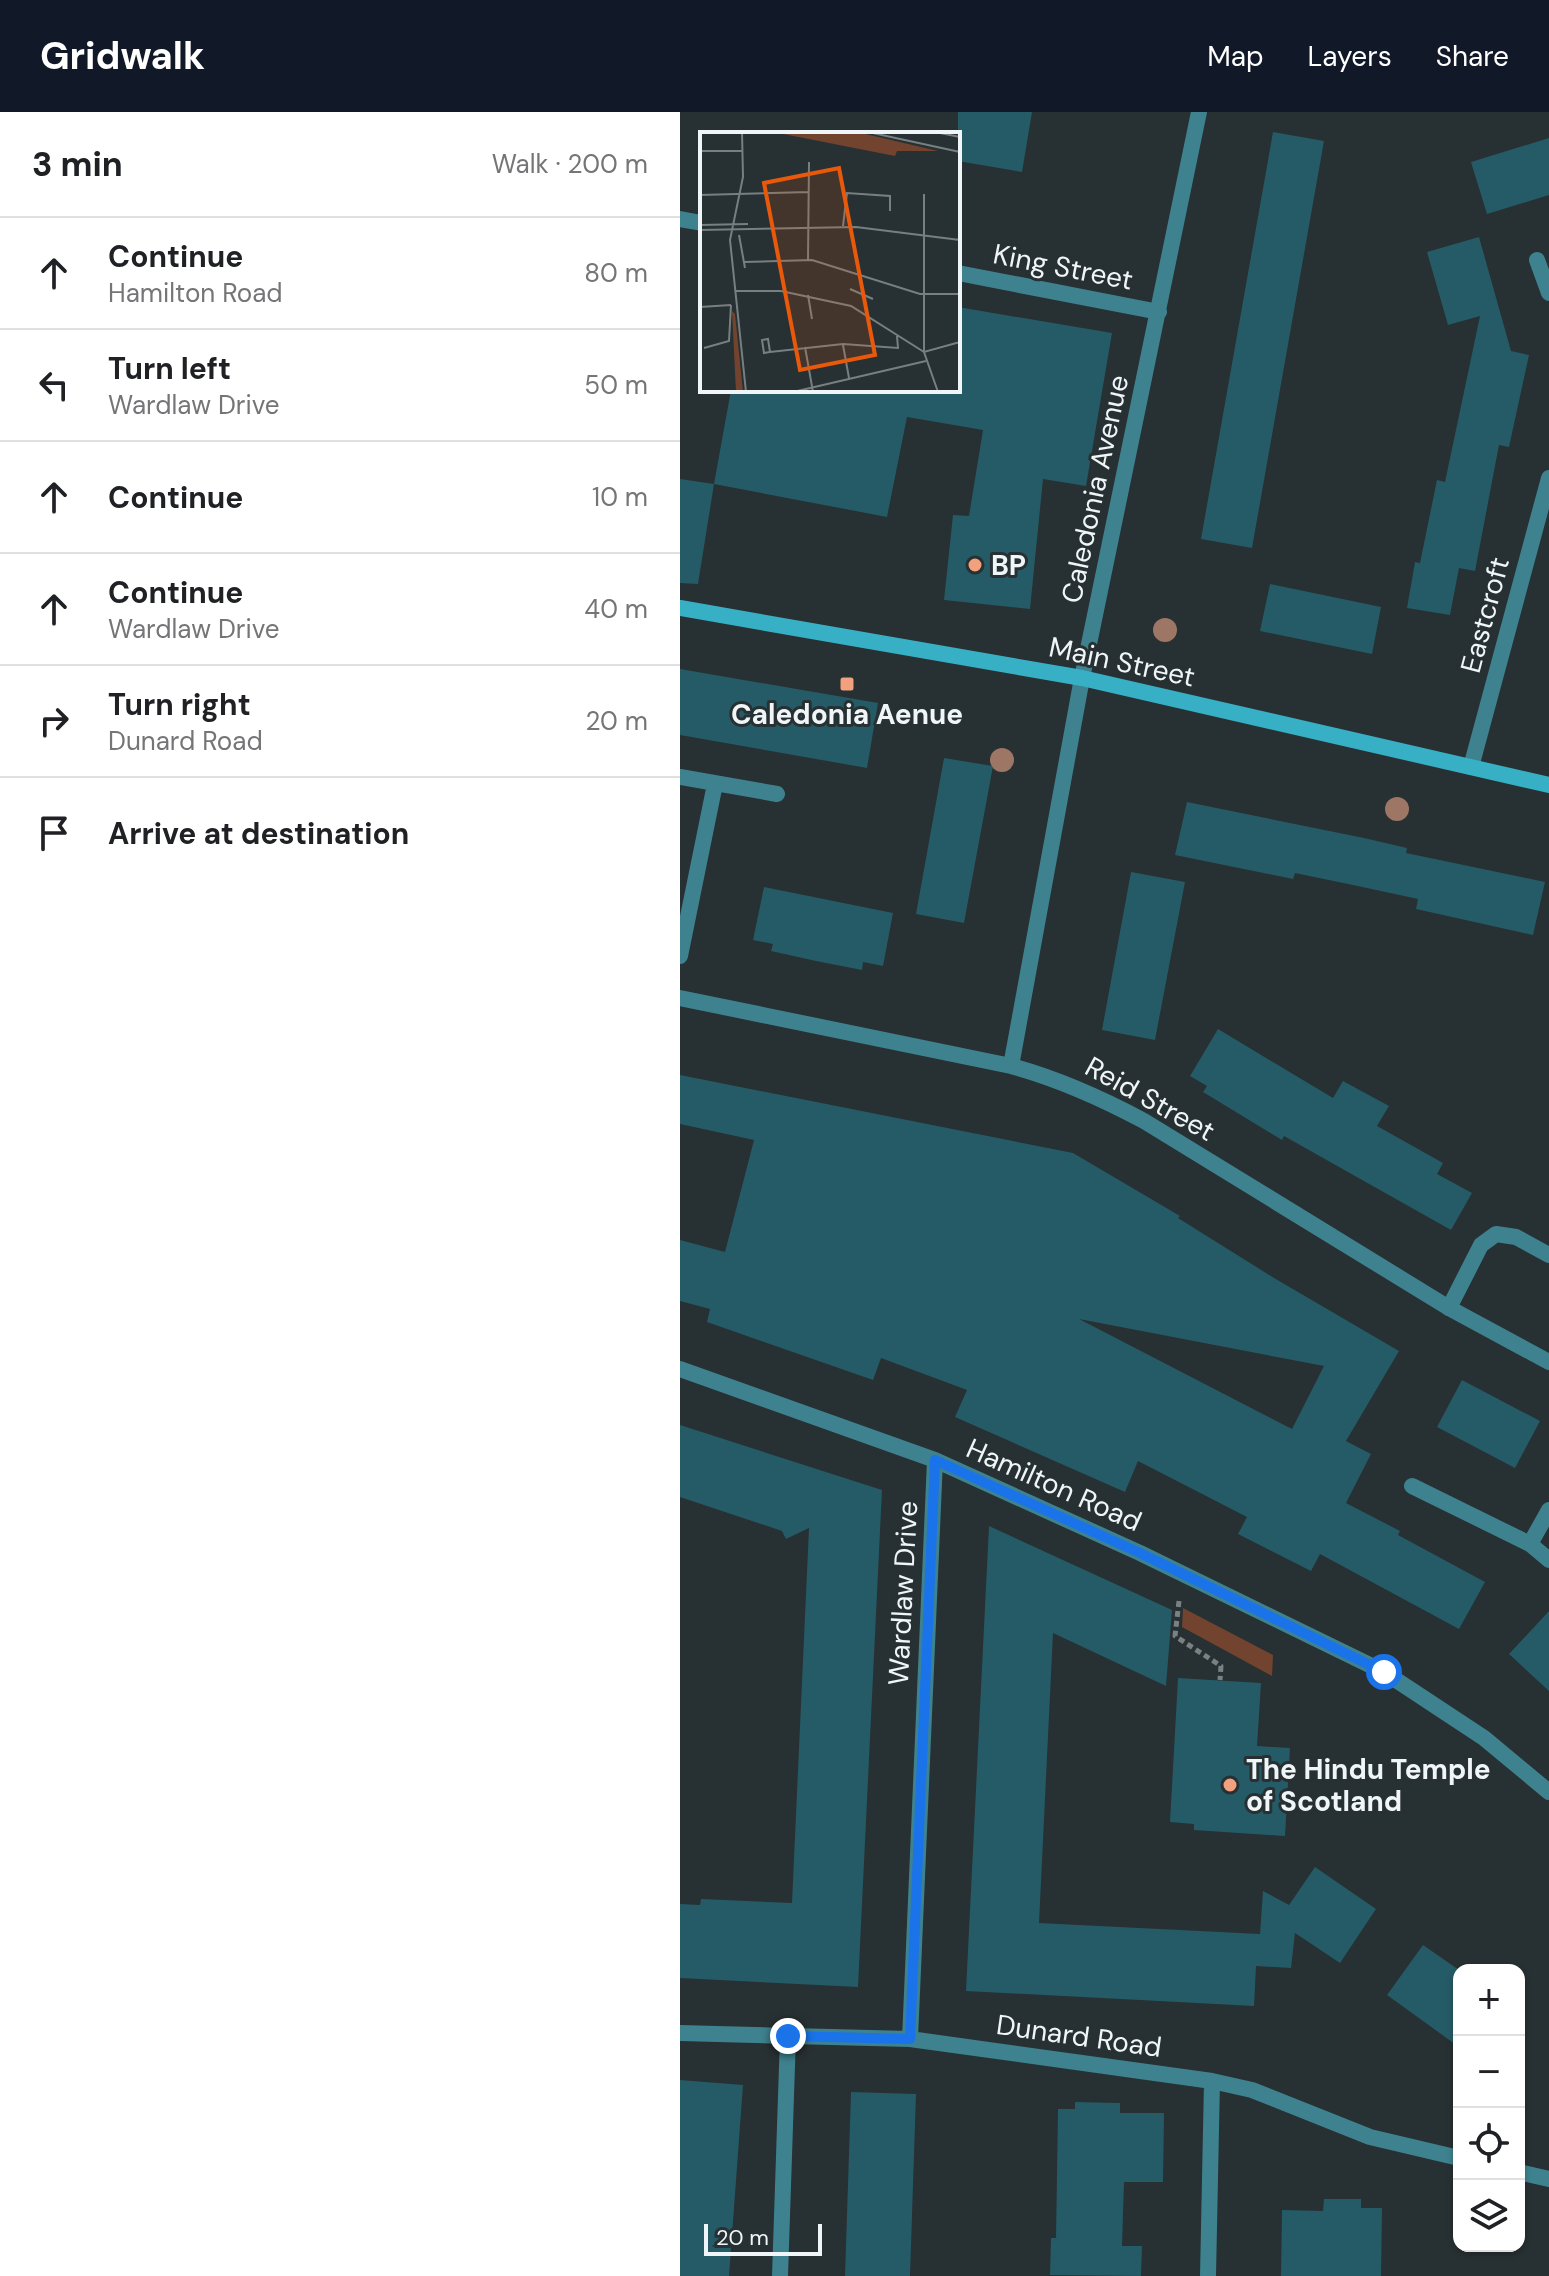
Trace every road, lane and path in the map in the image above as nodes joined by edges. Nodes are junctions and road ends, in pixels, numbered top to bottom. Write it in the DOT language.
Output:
graph roads {
  1 [pos="1199,112"];
  2 [pos="680,219"];
  3 [pos="700,223"];
  4 [pos="1537,260"];
  5 [pos="960,273"];
  6 [pos="1549,293"];
  7 [pos="1159,312"];
  8 [pos="1549,478"];
  9 [pos="680,608"];
  10 [pos="1082,678"];
  11 [pos="1471,767"];
  12 [pos="680,777"];
  13 [pos="715,784"];
  14 [pos="1549,785"];
  15 [pos="777,794"];
  16 [pos="680,956"];
  17 [pos="680,998"];
  18 [pos="1011,1066"];
  19 [pos="1549,1255"];
  20 [pos="1449,1308"];
  21 [pos="1549,1362"];
  22 [pos="680,1369"];
  23 [pos="935,1460"];
  24 [pos="1412,1486"];
  25 [pos="1549,1510"];
  26 [pos="1530,1544"];
  27 [pos="1549,1560"];
  28 [pos="1181,1573"];
  29 [pos="1220,1680"];
  30 [pos="1549,1792"];
  31 [pos="680,2033"];
  32 [pos="788,2036"];
  33 [pos="910,2039"];
  34 [pos="1212,2081"];
  35 [pos="1453,2157"];
  36 [pos="1525,2173"];
  37 [pos="1549,2179"];
  38 [pos="780,2276"];
  39 [pos="1208,2276"];
  1 -- 7 [label="street, Caledonia Avenue"];
  2 -- 3 [label="street"];
  4 -- 6 [label="street"];
  5 -- 7 [label="street, King Street"];
  7 -- 10 [label="street, Caledonia Avenue"];
  8 -- 11 [label="street, Eastcroft"];
  9 -- 10 [label="main road, Main Street"];
  10 -- 11 [label="main road, Main Street"];
  10 -- 18 [label="street, Caledonia Avenue"];
  11 -- 14 [label="main road, Main Street"];
  12 -- 13 [label="street"];
  13 -- 15 [label="street"];
  13 -- 16 [label="street"];
  17 -- 18 [label="street, Reid Street"];
  18 -- 20 [label="street, Reid Street"];
  19 -- 20 [label="street"];
  20 -- 21 [label="street, Reid Street"];
  22 -- 23 [label="street, Hamilton Road"];
  23 -- 28 [label="street, Hamilton Road"];
  23 -- 33 [label="street, Wardlaw Drive"];
  24 -- 26 [label="street"];
  25 -- 26 [label="street"];
  26 -- 27 [label="street"];
  28 -- 29 [label="path"];
  28 -- 30 [label="street, Hamilton Road"];
  31 -- 32 [label="street, Dunard Road"];
  32 -- 33 [label="street, Dunard Road"];
  32 -- 38 [label="street"];
  33 -- 34 [label="street, Dunard Road"];
  34 -- 35 [label="street, Dunard Road"];
  34 -- 39 [label="street"];
  36 -- 37 [label="street"];
}
